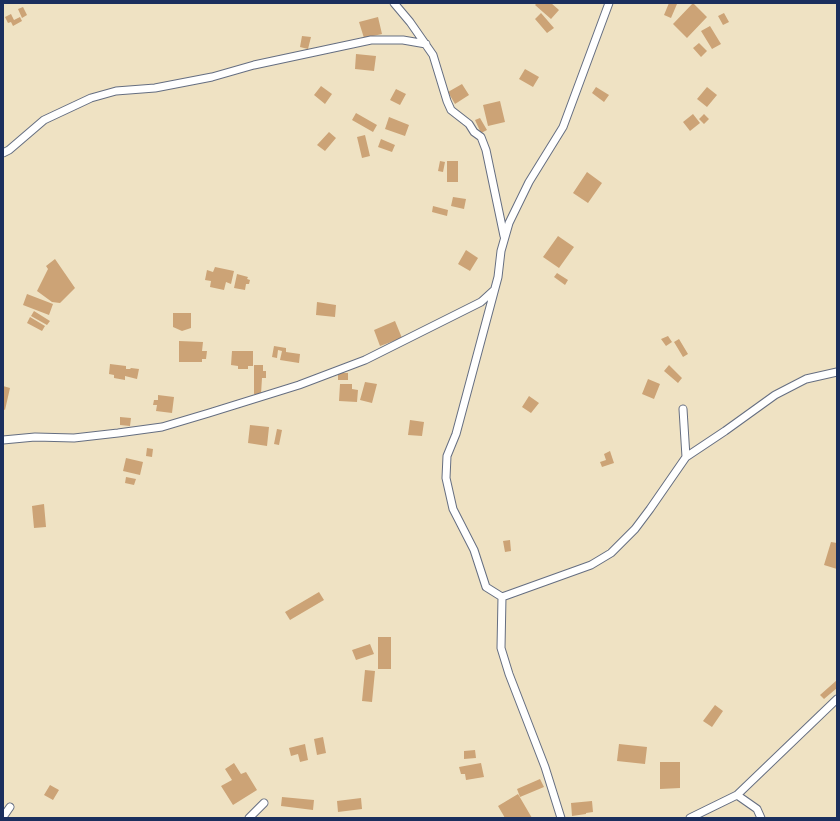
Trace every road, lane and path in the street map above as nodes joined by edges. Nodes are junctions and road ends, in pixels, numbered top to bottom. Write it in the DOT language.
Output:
graph roads {
  1 [pos="394,3"];
  2 [pos="609,3"];
  3 [pos="426,44"];
  4 [pos="3,153"];
  5 [pos="504,236"];
  6 [pos="494,290"];
  7 [pos="837,372"];
  8 [pos="683,409"];
  9 [pos="3,440"];
  10 [pos="686,457"];
  11 [pos="502,597"];
  12 [pos="837,699"];
  13 [pos="737,795"];
  14 [pos="264,803"];
  15 [pos="10,808"];
  16 [pos="3,817"];
  17 [pos="249,818"];
  18 [pos="562,818"];
  19 [pos="690,818"];
  20 [pos="761,818"];
  1 -- 3 [label="street"];
  2 -- 5 [label="street"];
  3 -- 4 [label="street"];
  3 -- 5 [label="street"];
  5 -- 6 [label="street"];
  6 -- 9 [label="street"];
  6 -- 11 [label="street"];
  7 -- 10 [label="street"];
  8 -- 10 [label="street"];
  10 -- 11 [label="street"];
  11 -- 18 [label="street"];
  12 -- 13 [label="street"];
  13 -- 19 [label="street"];
  13 -- 20 [label="street"];
  14 -- 17 [label="street"];
  15 -- 16 [label="street"];
}
